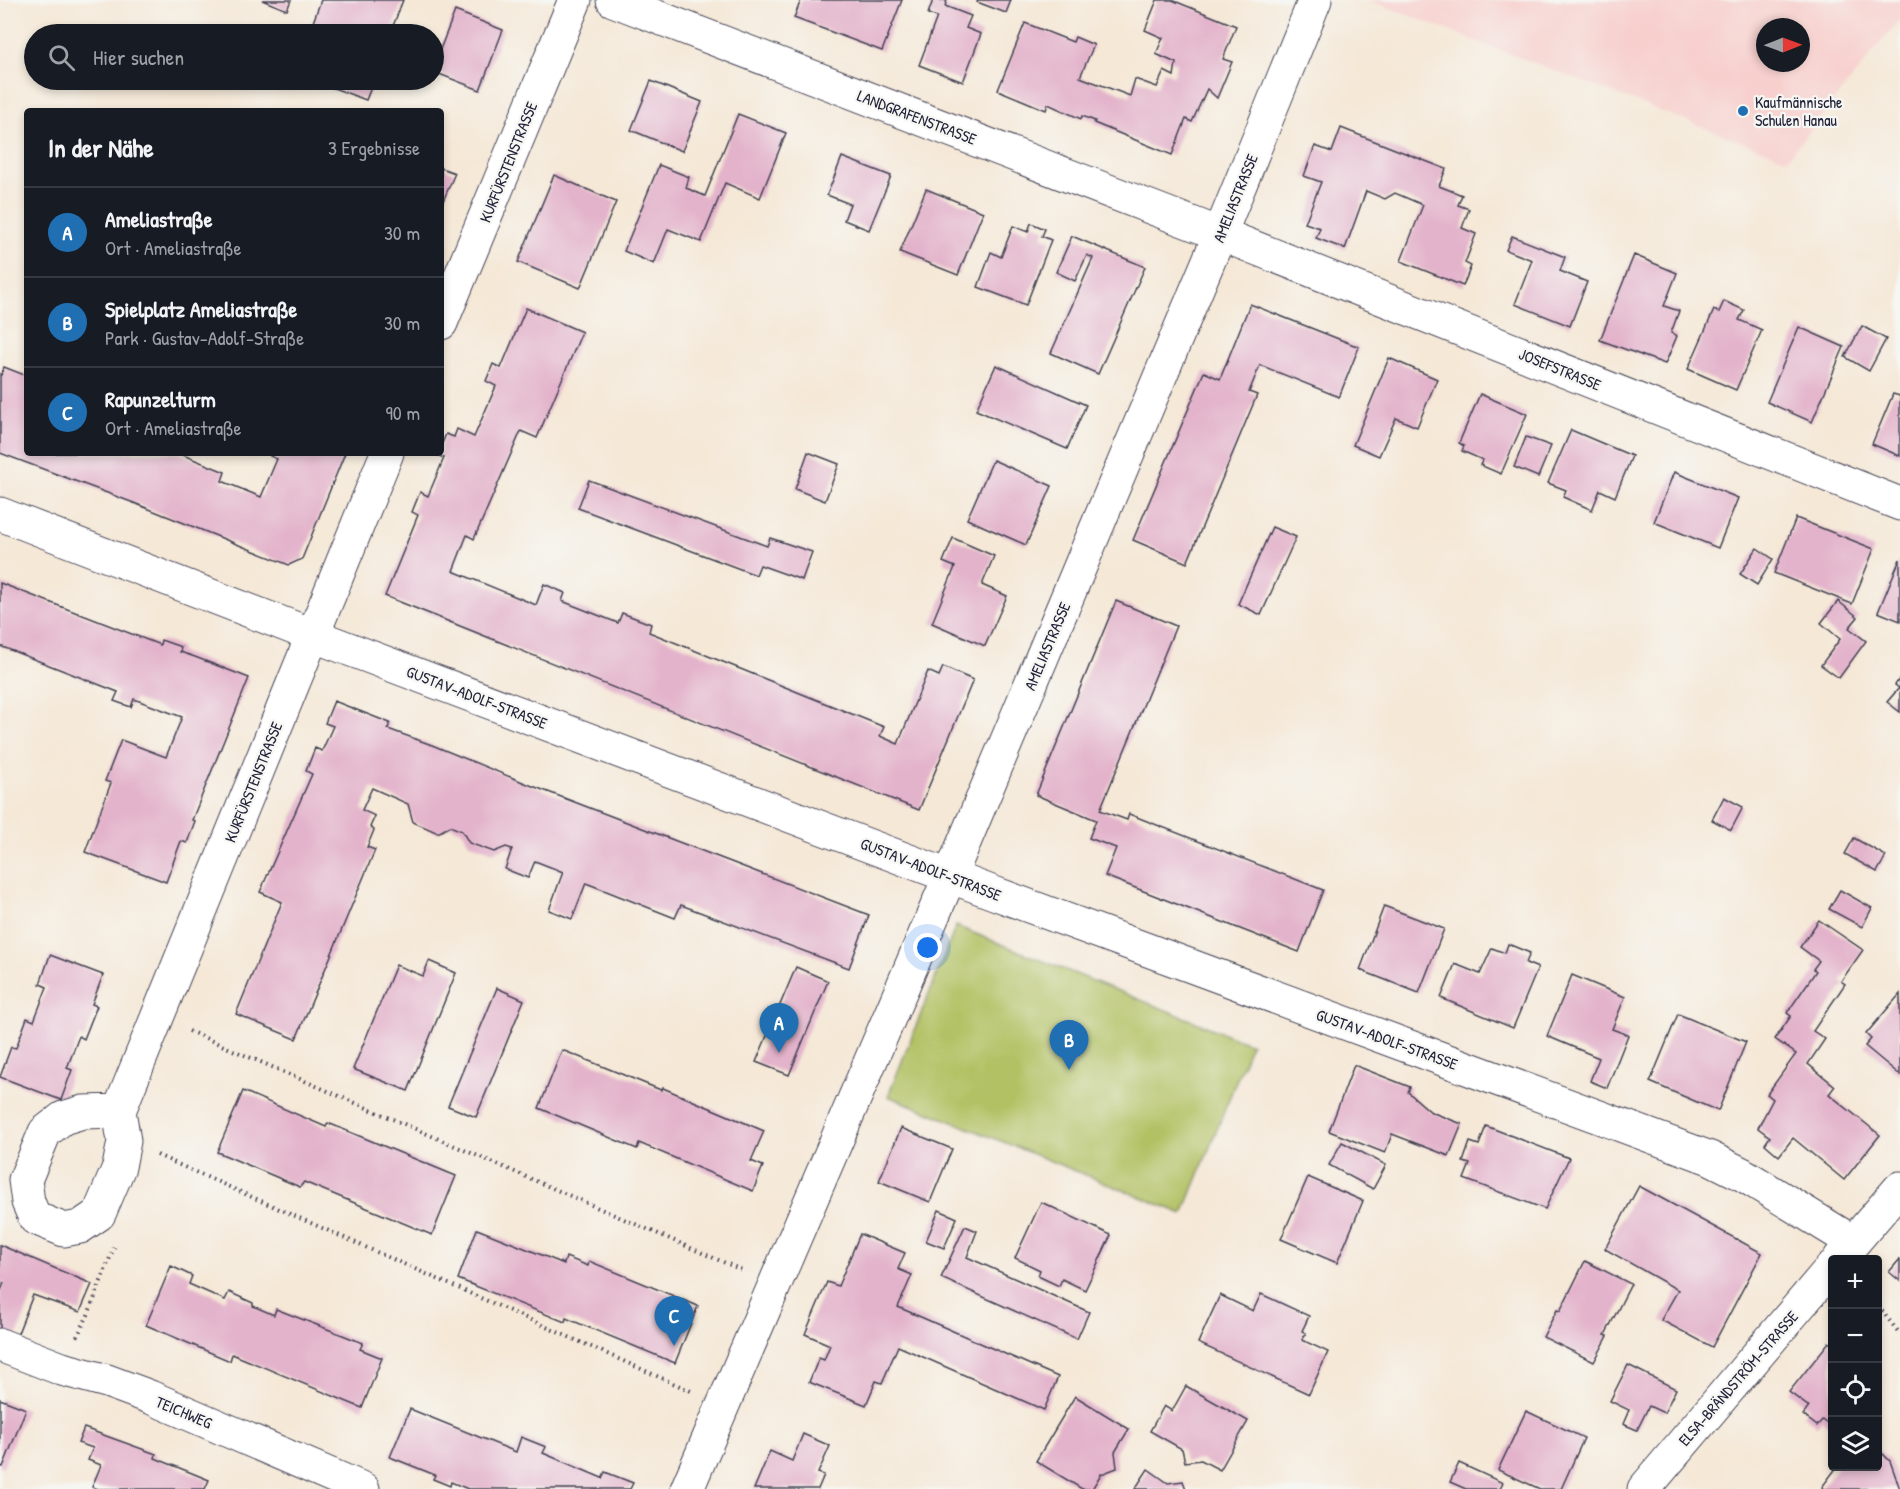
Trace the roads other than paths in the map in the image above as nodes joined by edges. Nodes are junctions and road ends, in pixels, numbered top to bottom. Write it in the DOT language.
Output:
graph roads {
  1 [pos="575,0"];
  2 [pos="613,0"];
  3 [pos="1315,0"];
  4 [pos="1220,234"];
  5 [pos="444,316"];
  6 [pos="386,456"];
  7 [pos="1900,504"];
  8 [pos="0,514"];
  9 [pos="312,635"];
  10 [pos="950,876"];
  11 [pos="121,1126"];
  12 [pos="1900,1188"];
  13 [pos="1846,1251"];
  14 [pos="1828,1273"];
  15 [pos="0,1345"];
  16 [pos="363,1489"];
  17 [pos="687,1489"];
  18 [pos="1644,1489"];
  1 -- 5 [label="street, KURFÜRSTENSTRASSE"];
  2 -- 4 [label="street, LANDGRAFENSTRASSE"];
  3 -- 4 [label="street, AMELIASTRASSE"];
  4 -- 7 [label="street, JOSEFSTRASSE"];
  4 -- 10 [label="street, AMELIASTRASSE"];
  6 -- 9 [label="street, KURFÜRSTENSTRASSE"];
  8 -- 9 [label="street, GUSTAV-ADOLF-STRASSE"];
  9 -- 10 [label="street, GUSTAV-ADOLF-STRASSE"];
  9 -- 11 [label="street, KURFÜRSTENSTRASSE"];
  10 -- 13 [label="street, GUSTAV-ADOLF-STRASSE"];
  10 -- 17 [label="street, AMELIASTRASSE"];
  11 -- 11 [label="street, KURFÜRSTENSTRASSE"];
  12 -- 13 [label="street"];
  14 -- 18 [label="street, ELSA-BRÄNDSTRÖM-STRASSE"];
  15 -- 16 [label="street, TEICHWEG"];
}
